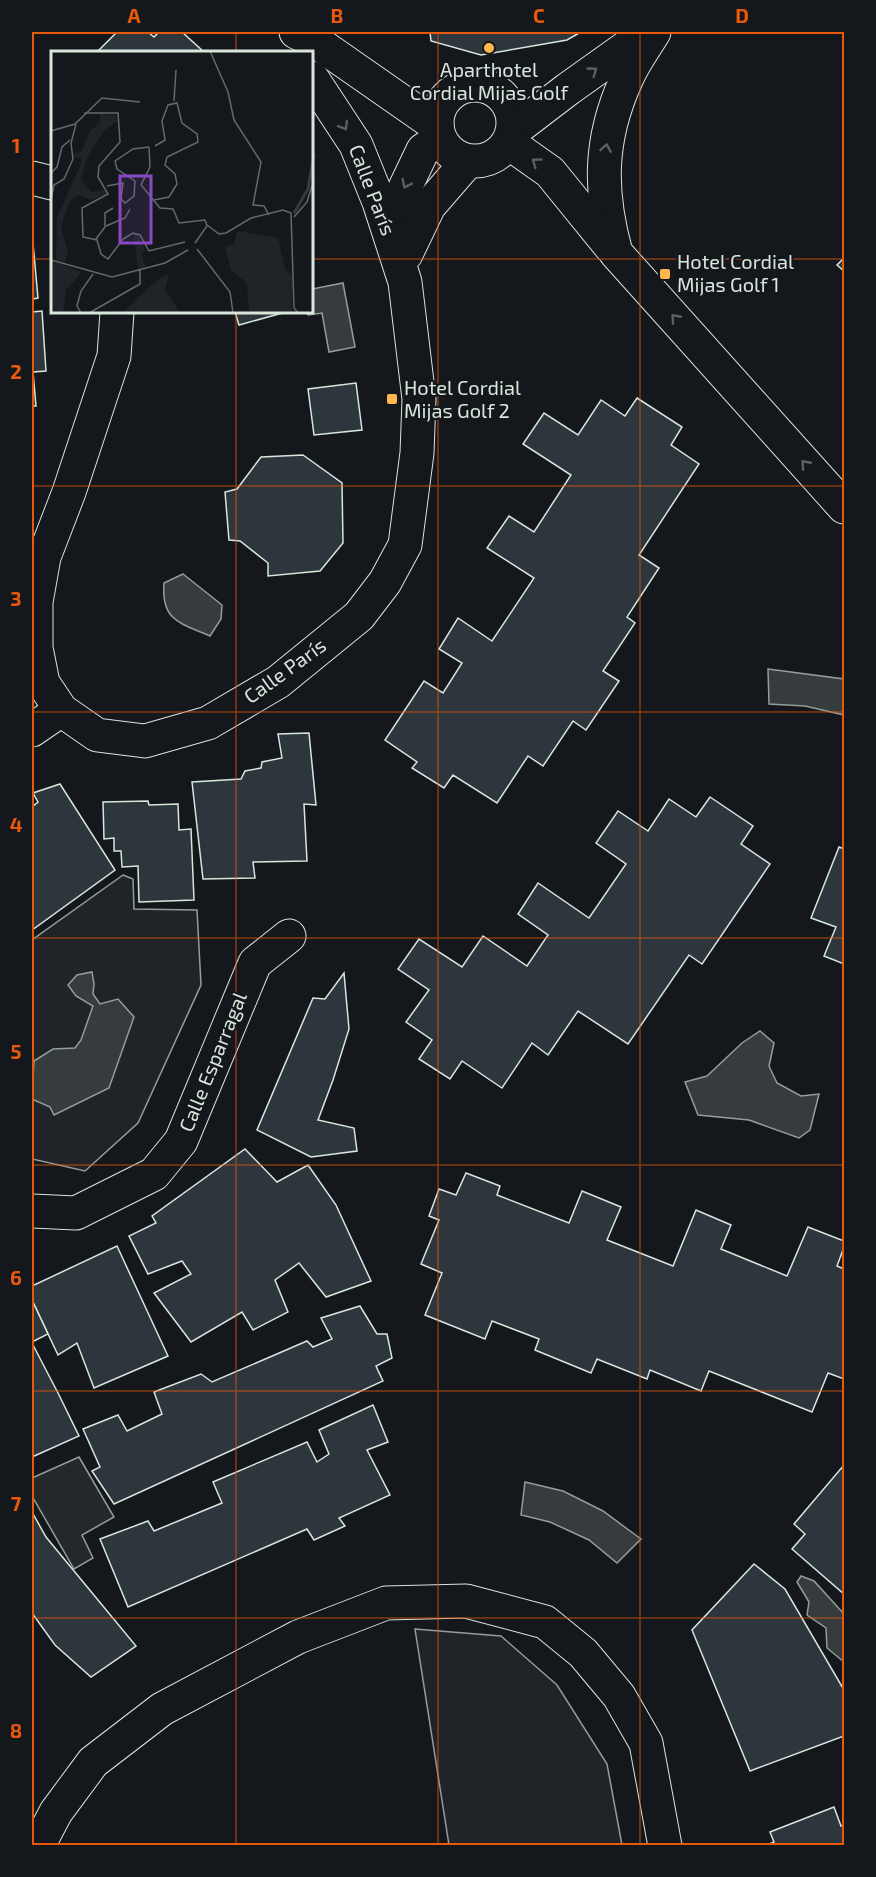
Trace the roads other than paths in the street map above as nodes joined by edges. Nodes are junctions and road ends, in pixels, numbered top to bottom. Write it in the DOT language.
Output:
graph roads {
  1 [pos="274,32"];
  2 [pos="296,32"];
  3 [pos="648,32"];
  4 [pos="654,32"];
  5 [pos="290,51"];
  6 [pos="314,81"];
  7 [pos="438,133"];
  8 [pos="511,137"];
  9 [pos="468,161"];
  10 [pos="32,178"];
  11 [pos="51,183"];
  12 [pos="616,253"];
  13 [pos="405,269"];
  14 [pos="117,314"];
  15 [pos="844,507"];
  16 [pos="62,710"];
  17 [pos="32,730"];
  18 [pos="289,936"];
  19 [pos="32,1210"];
  20 [pos="38,1845"];
  21 [pos="665,1845"];
  1 -- 5 [label="street"];
  2 -- 7 [label="street"];
  8 -- 3 [label="street, one-way"];
  12 -- 4 [label="street, one-way"];
  6 -- 13 [label="street, Calle París, one-way"];
  7 -- 8 [label="street"];
  7 -- 9 [label="street"];
  7 -- 13 [label="street, one-way"];
  8 -- 9 [label="street"];
  12 -- 8 [label="street, one-way"];
  9 -- 13 [label="street"];
  10 -- 11 [label="street"];
  15 -- 12 [label="street, one-way"];
  13 -- 16 [label="street, Calle París"];
  14 -- 16 [label="street, Calle París"];
  16 -- 17 [label="street"];
  18 -- 19 [label="street, Calle Esparragal"];
  20 -- 21 [label="street"];
}
